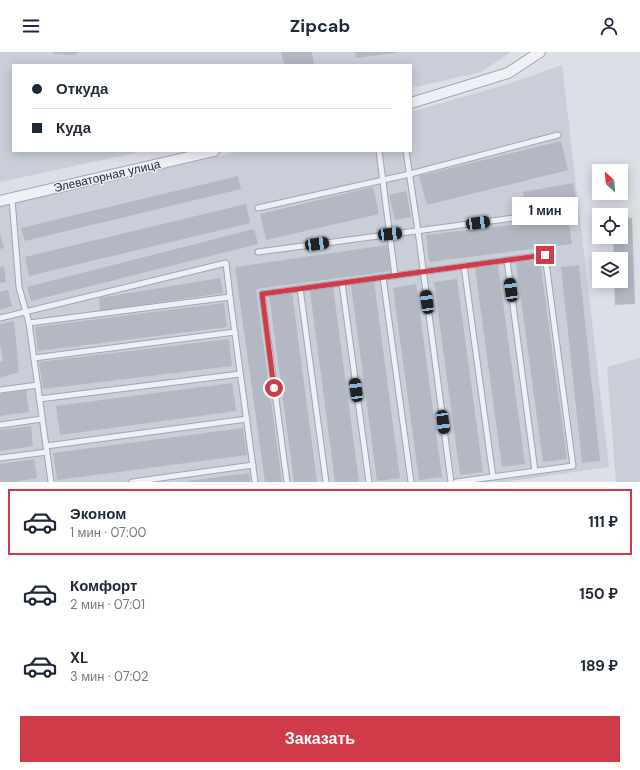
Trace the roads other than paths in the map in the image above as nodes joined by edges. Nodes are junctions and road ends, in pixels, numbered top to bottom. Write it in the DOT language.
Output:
graph roads {
  1 [pos="540,52"];
  2 [pos="412,102"];
  3 [pos="558,135"];
  4 [pos="210,152"];
  5 [pos="379,152"];
  6 [pos="406,152"];
  7 [pos="410,174"];
  8 [pos="382,180"];
  9 [pos="12,199"];
  10 [pos="0,202"];
  11 [pos="258,208"];
  12 [pos="552,213"];
  13 [pos="418,231"];
  14 [pos="390,234"];
  15 [pos="258,252"];
  16 [pos="507,260"];
  17 [pos="464,266"];
  18 [pos="423,272"];
  19 [pos="395,276"];
  20 [pos="383,277"];
  21 [pos="342,283"];
  22 [pos="300,288"];
  23 [pos="230,297"];
  24 [pos="26,313"];
  25 [pos="0,318"];
  26 [pos="29,322"];
  27 [pos="234,332"];
  28 [pos="34,358"];
  29 [pos="240,374"];
  30 [pos="38,385"];
  31 [pos="0,390"];
  32 [pos="39,399"];
  33 [pos="42,419"];
  34 [pos="246,419"];
  35 [pos="0,425"];
  36 [pos="46,446"];
  37 [pos="46,452"];
  38 [pos="0,458"];
  39 [pos="253,465"];
  40 [pos="535,471"];
  41 [pos="492,477"];
  42 [pos="51,482"];
  43 [pos="132,482"];
  44 [pos="255,482"];
  45 [pos="287,482"];
  46 [pos="326,482"];
  47 [pos="369,482"];
  48 [pos="411,482"];
  49 [pos="451,482"];
  50 [pos="456,482"];
  1 -- 2 [label="street"];
  3 -- 7 [label="lane"];
  4 -- 9 [label="street, Элеваторная улица"];
  5 -- 8 [label="lane"];
  6 -- 7 [label="lane"];
  7 -- 8 [label="lane"];
  7 -- 13 [label="lane"];
  8 -- 11 [label="lane"];
  8 -- 14 [label="lane"];
  9 -- 10 [label="street, Элеваторная улица"];
  9 -- 24 [label="lane"];
  12 -- 13 [label="lane"];
  13 -- 14 [label="lane"];
  13 -- 18 [label="lane"];
  14 -- 15 [label="lane"];
  14 -- 19 [label="lane"];
  16 -- 17 [label="lane"];
  16 -- 40 [label="lane"];
  16 -- 40 [label="lane"];
  17 -- 18 [label="lane"];
  17 -- 41 [label="lane"];
  18 -- 19 [label="lane"];
  18 -- 49 [label="lane"];
  19 -- 20 [label="lane"];
  20 -- 21 [label="lane"];
  20 -- 48 [label="lane"];
  21 -- 22 [label="lane"];
  21 -- 47 [label="lane"];
  22 -- 45 [label="lane"];
  22 -- 46 [label="lane"];
  23 -- 24 [label="lane"];
  23 -- 26 [label="lane"];
  23 -- 27 [label="lane"];
  24 -- 25 [label="lane"];
  24 -- 26 [label="lane"];
  26 -- 28 [label="lane"];
  27 -- 28 [label="lane"];
  27 -- 29 [label="lane"];
  28 -- 30 [label="lane"];
  29 -- 32 [label="lane"];
  29 -- 34 [label="lane"];
  30 -- 31 [label="lane"];
  30 -- 32 [label="lane"];
  32 -- 33 [label="lane"];
  33 -- 35 [label="lane"];
  33 -- 36 [label="lane"];
  34 -- 36 [label="lane"];
  34 -- 39 [label="lane"];
  36 -- 37 [label="lane"];
  37 -- 38 [label="lane"];
  37 -- 42 [label="lane"];
  39 -- 43 [label="lane"];
  39 -- 44 [label="lane"];
  40 -- 41 [label="lane"];
  41 -- 50 [label="lane"];
}
